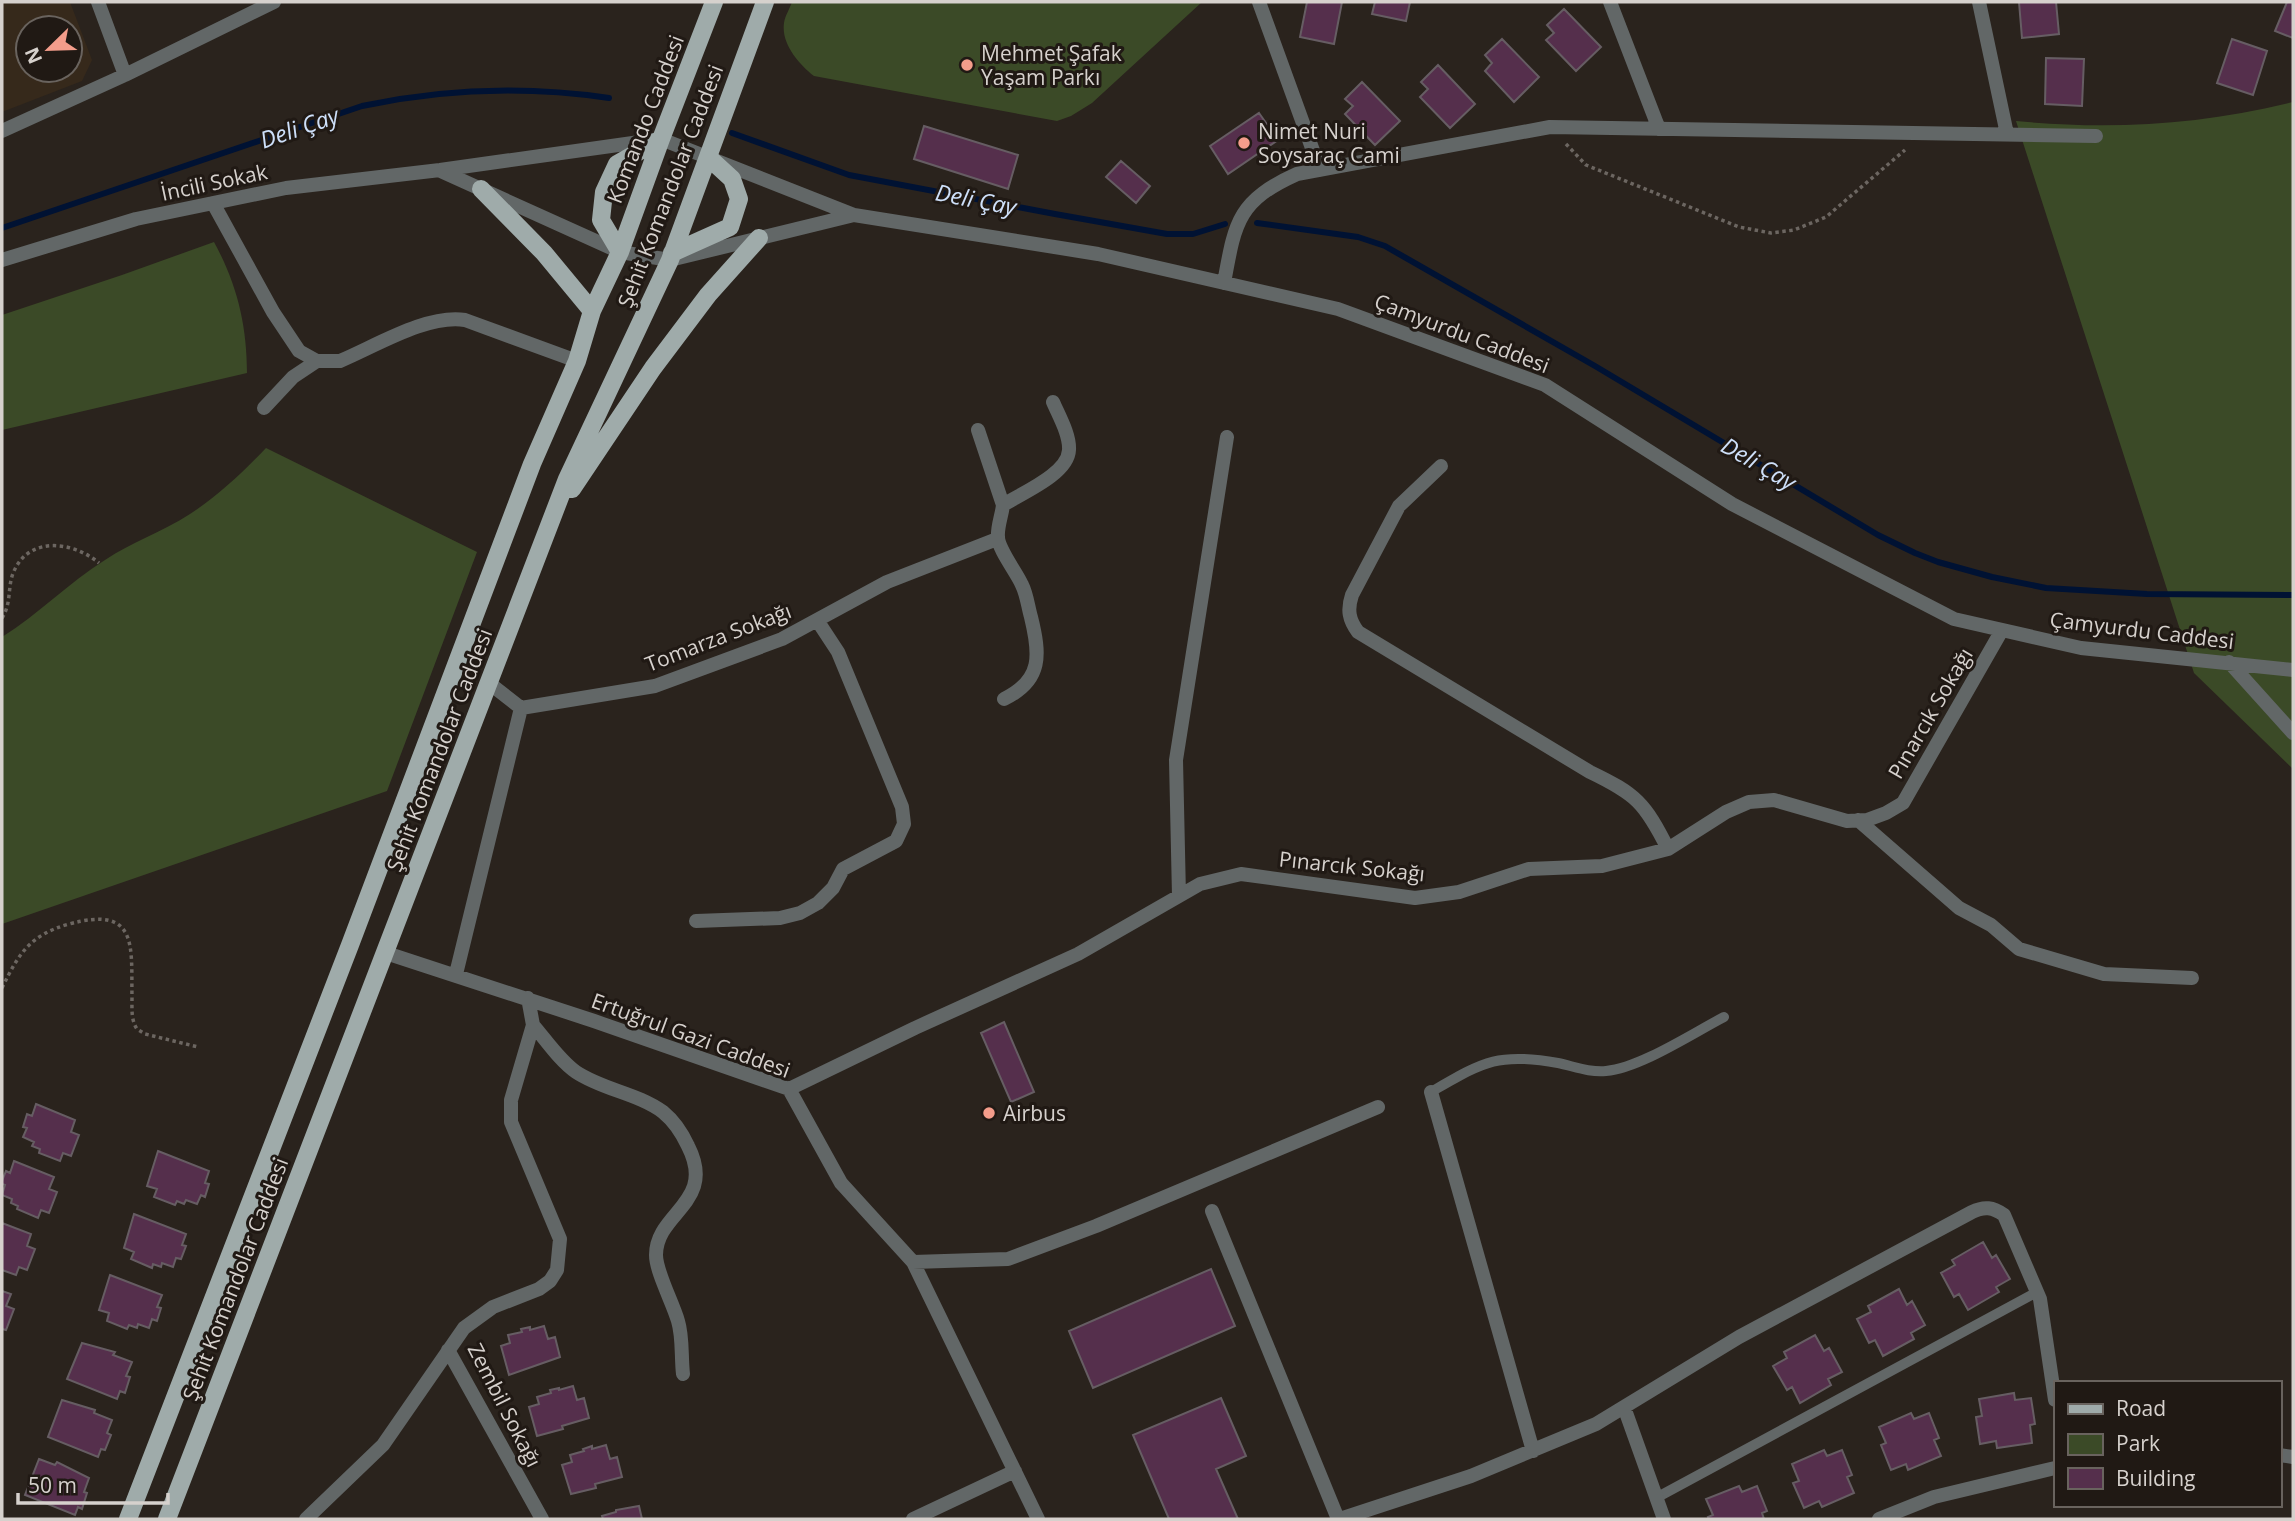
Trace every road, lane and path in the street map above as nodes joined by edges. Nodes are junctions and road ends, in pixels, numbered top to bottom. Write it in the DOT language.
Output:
graph roads {
  1 [pos="97,2"];
  2 [pos="274,2"];
  3 [pos="714,2"];
  4 [pos="765,2"];
  5 [pos="1259,2"];
  6 [pos="1610,2"];
  7 [pos="1979,2"];
  8 [pos="125,75"];
  9 [pos="1550,127"];
  10 [pos="1659,128"];
  11 [pos="2,131"];
  12 [pos="1925,133"];
  13 [pos="2007,134"];
  14 [pos="2096,136"];
  15 [pos="661,139"];
  16 [pos="708,157"];
  17 [pos="440,170"];
  18 [pos="1321,170"];
  19 [pos="481,189"];
  20 [pos="213,203"];
  21 [pos="854,215"];
  22 [pos="759,238"];
  23 [pos="620,252"];
  24 [pos="671,256"];
  25 [pos="2,260"];
  26 [pos="1224,283"];
  27 [pos="592,311"];
  28 [pos="578,360"];
  29 [pos="317,361"];
  30 [pos="1054,402"];
  31 [pos="264,408"];
  32 [pos="978,430"];
  33 [pos="1227,437"];
  34 [pos="1441,466"];
  35 [pos="1003,505"];
  36 [pos="551,520"];
  37 [pos="998,539"];
  38 [pos="99,563"];
  39 [pos="2,618"];
  40 [pos="817,620"];
  41 [pos="2002,630"];
  42 [pos="2229,662"];
  43 [pos="2293,670"];
  44 [pos="489,683"];
  45 [pos="1004,699"];
  46 [pos="521,708"];
  47 [pos="2293,733"];
  48 [pos="1858,820"];
  49 [pos="1668,849"];
  50 [pos="1179,896"];
  51 [pos="696,921"];
  52 [pos="386,953"];
  53 [pos="456,974"];
  54 [pos="2192,978"];
  55 [pos="2,988"];
  56 [pos="528,998"];
  57 [pos="1724,1017"];
  58 [pos="533,1026"];
  59 [pos="198,1047"];
  60 [pos="789,1089"];
  61 [pos="1431,1092"];
  62 [pos="1378,1107"];
  63 [pos="1212,1211"];
  64 [pos="913,1262"];
  65 [pos="2037,1292"];
  66 [pos="448,1350"];
  67 [pos="682,1374"];
  68 [pos="2054,1393"];
  69 [pos="1624,1408"];
  70 [pos="1533,1451"];
  71 [pos="2054,1468"];
  72 [pos="1015,1471"];
  73 [pos="1656,1498"];
  74 [pos="128,1519"];
  75 [pos="167,1519"];
  76 [pos="306,1519"];
  77 [pos="542,1519"];
  78 [pos="913,1519"];
  79 [pos="1038,1519"];
  80 [pos="1339,1519"];
  81 [pos="1664,1519"];
  82 [pos="1879,1519"];
  1 -- 8 [label="street"];
  2 -- 8 [label="street"];
  3 -- 15 [label="main road, Komando Caddesi"];
  4 -- 16 [label="main road, Şehit Komandolar Caddesi"];
  5 -- 18 [label="street"];
  6 -- 10 [label="street"];
  7 -- 13 [label="street"];
  8 -- 11 [label="street"];
  9 -- 10 [label="street"];
  9 -- 12 [label="path"];
  9 -- 18 [label="street"];
  10 -- 12 [label="street"];
  12 -- 13 [label="street"];
  13 -- 14 [label="street"];
  15 -- 16 [label="street, Çamyurdu Caddesi"];
  15 -- 17 [label="street, İncili Sokak"];
  15 -- 23 [label="main road, Komando Caddesi"];
  15 -- 23 [label="main road"];
  16 -- 21 [label="street, Çamyurdu Caddesi"];
  16 -- 24 [label="main road, Şehit Komandolar Caddesi"];
  16 -- 24 [label="main road"];
  17 -- 19 [label="street"];
  17 -- 20 [label="street, İncili Sokak"];
  18 -- 26 [label="street"];
  19 -- 23 [label="street"];
  19 -- 27 [label="main road"];
  20 -- 25 [label="street, İncili Sokak"];
  20 -- 29 [label="street"];
  21 -- 22 [label="street, Çamyurdu Caddesi"];
  21 -- 26 [label="street, Çamyurdu Caddesi"];
  22 -- 24 [label="street, Çamyurdu Caddesi"];
  22 -- 36 [label="main road"];
  23 -- 24 [label="street, Çamyurdu Caddesi"];
  23 -- 27 [label="main road, Şehit Komandolar Caddesi"];
  24 -- 36 [label="main road, Şehit Komandolar Caddesi"];
  26 -- 41 [label="street, Çamyurdu Caddesi"];
  27 -- 28 [label="main road, Şehit Komandolar Caddesi"];
  28 -- 29 [label="street"];
  28 -- 74 [label="main road, Şehit Komandolar Caddesi"];
  29 -- 31 [label="street"];
  30 -- 35 [label="street"];
  32 -- 35 [label="street"];
  33 -- 50 [label="street"];
  34 -- 49 [label="street"];
  35 -- 37 [label="street"];
  36 -- 44 [label="main road, Şehit Komandolar Caddesi"];
  37 -- 40 [label="street, Tomarza Sokağı"];
  37 -- 45 [label="street"];
  38 -- 39 [label="path"];
  40 -- 46 [label="street, Tomarza Sokağı"];
  40 -- 51 [label="street"];
  41 -- 42 [label="street, Çamyurdu Caddesi"];
  41 -- 48 [label="street, Pınarcık Sokağı"];
  42 -- 43 [label="street, Çamyurdu Caddesi"];
  42 -- 47 [label="street"];
  44 -- 46 [label="street"];
  44 -- 52 [label="main road, Şehit Komandolar Caddesi"];
  46 -- 53 [label="street"];
  48 -- 49 [label="street, Pınarcık Sokağı"];
  48 -- 54 [label="street"];
  49 -- 50 [label="street, Pınarcık Sokağı"];
  50 -- 60 [label="street, Pınarcık Sokağı"];
  52 -- 53 [label="street, Ertuğrul Gazi Caddesi"];
  52 -- 75 [label="main road, Şehit Komandolar Caddesi"];
  53 -- 56 [label="street, Ertuğrul Gazi Caddesi"];
  55 -- 59 [label="path"];
  56 -- 58 [label="street, Zembil Sokağı"];
  56 -- 60 [label="street, Ertuğrul Gazi Caddesi"];
  57 -- 61 [label="lane"];
  58 -- 66 [label="street, Zembil Sokağı"];
  58 -- 67 [label="street"];
  60 -- 64 [label="street, Ertuğrul Gazi Caddesi"];
  61 -- 70 [label="street"];
  62 -- 64 [label="street"];
  63 -- 80 [label="street"];
  64 -- 72 [label="street, Ertuğrul Gazi Caddesi"];
  65 -- 68 [label="street"];
  65 -- 69 [label="street"];
  65 -- 73 [label="lane"];
  66 -- 76 [label="street"];
  66 -- 77 [label="street, Zembil Sokağı"];
  69 -- 70 [label="street"];
  69 -- 73 [label="street"];
  70 -- 80 [label="street"];
  71 -- 82 [label="street"];
  72 -- 78 [label="street"];
  72 -- 79 [label="street, Ertuğrul Gazi Caddesi"];
  73 -- 81 [label="street"];
}
